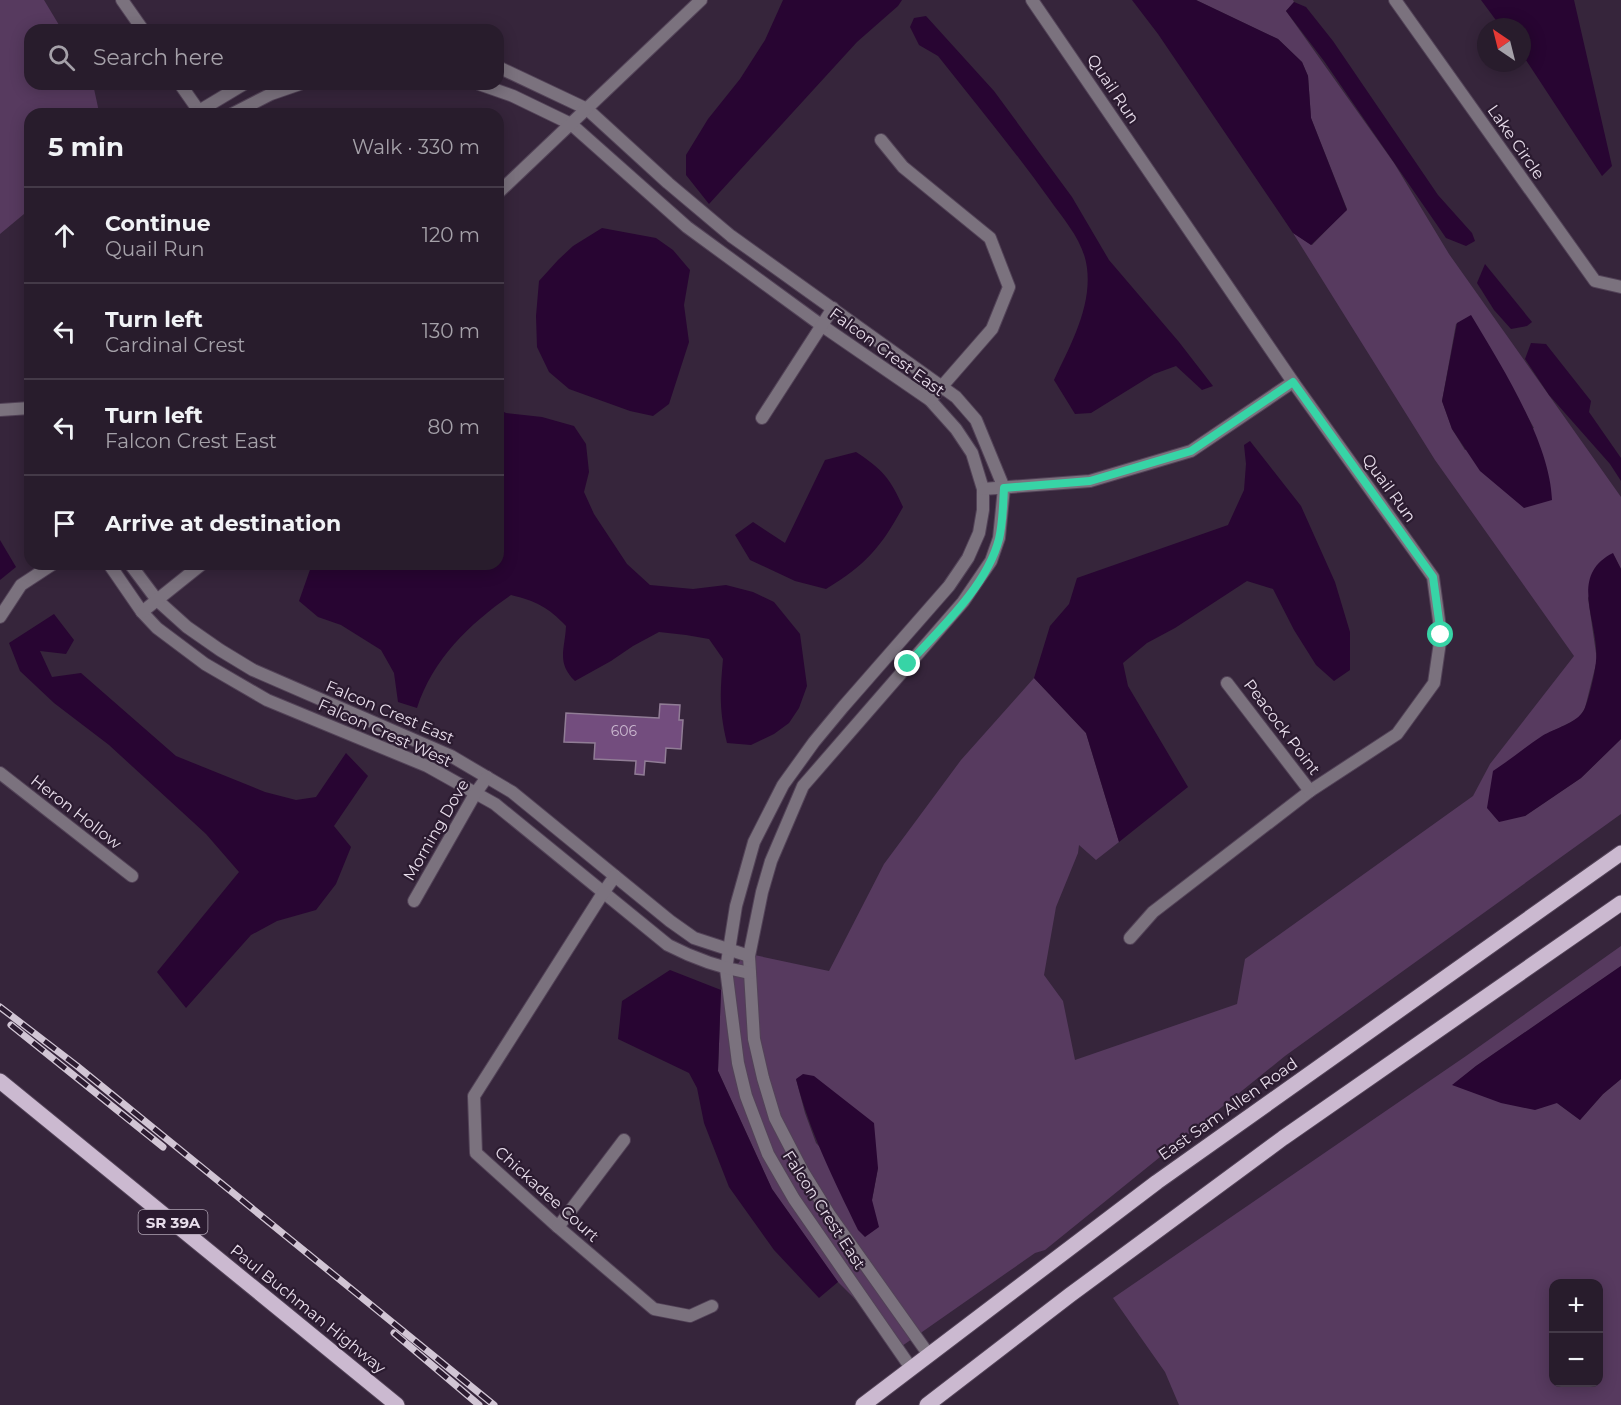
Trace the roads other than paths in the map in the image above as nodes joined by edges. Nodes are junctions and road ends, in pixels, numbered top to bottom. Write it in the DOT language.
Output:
graph roads {
  1 [pos="122,0"];
  2 [pos="701,0"];
  3 [pos="1032,0"];
  4 [pos="1395,0"];
  5 [pos="139,24"];
  6 [pos="504,70"];
  7 [pos="184,90"];
  8 [pos="234,90"];
  9 [pos="283,90"];
  10 [pos="496,90"];
  11 [pos="195,108"];
  12 [pos="206,108"];
  13 [pos="244,108"];
  14 [pos="587,109"];
  15 [pos="571,124"];
  16 [pos="881,140"];
  17 [pos="504,187"];
  18 [pos="688,199"];
  19 [pos="674,216"];
  20 [pos="1621,287"];
  21 [pos="833,308"];
  22 [pos="821,325"];
  23 [pos="1293,382"];
  24 [pos="940,386"];
  25 [pos="930,400"];
  26 [pos="24,408"];
  27 [pos="0,410"];
  28 [pos="762,418"];
  29 [pos="1004,488"];
  30 [pos="983,489"];
  31 [pos="44,570"];
  32 [pos="113,570"];
  33 [pos="134,570"];
  34 [pos="194,570"];
  35 [pos="157,600"];
  36 [pos="142,612"];
  37 [pos="0,617"];
  38 [pos="910,631"];
  39 [pos="926,644"];
  40 [pos="1227,683"];
  41 [pos="296,689"];
  42 [pos="290,709"];
  43 [pos="0,773"];
  44 [pos="487,777"];
  45 [pos="1310,791"];
  46 [pos="476,794"];
  47 [pos="1621,853"];
  48 [pos="132,876"];
  49 [pos="615,876"];
  50 [pos="603,893"];
  51 [pos="414,901"];
  52 [pos="1621,903"];
  53 [pos="1130,938"];
  54 [pos="728,949"];
  55 [pos="749,956"];
  56 [pos="726,969"];
  57 [pos="750,973"];
  58 [pos="0,1081"];
  59 [pos="624,1140"];
  60 [pos="803,1172"];
  61 [pos="784,1181"];
  62 [pos="558,1227"];
  63 [pos="712,1306"];
  64 [pos="929,1355"];
  65 [pos="911,1368"];
  66 [pos="397,1405"];
  67 [pos="863,1405"];
  68 [pos="927,1405"];
  1 -- 5 [label="street"];
  2 -- 14 [label="street"];
  3 -- 23 [label="street, Quail Run"];
  4 -- 20 [label="street, Lake Circle"];
  6 -- 14 [label="street, Falcon Crest East"];
  7 -- 11 [label="street"];
  8 -- 12 [label="street"];
  9 -- 13 [label="street"];
  10 -- 15 [label="street, Falcon Crest East"];
  14 -- 15 [label="street"];
  14 -- 18 [label="street, Falcon Crest East"];
  15 -- 17 [label="street"];
  15 -- 19 [label="street, Falcon Crest East"];
  16 -- 24 [label="street"];
  18 -- 19 [label="street"];
  18 -- 21 [label="street, Falcon Crest East"];
  19 -- 22 [label="street, Falcon Crest East"];
  21 -- 22 [label="street"];
  21 -- 24 [label="street, Falcon Crest East"];
  22 -- 25 [label="street, Falcon Crest East"];
  22 -- 28 [label="street"];
  23 -- 29 [label="street"];
  23 -- 45 [label="street, Quail Run"];
  24 -- 25 [label="street"];
  24 -- 29 [label="street, Falcon Crest East"];
  25 -- 30 [label="street, Falcon Crest East"];
  26 -- 27 [label="street"];
  29 -- 30 [label="street"];
  29 -- 39 [label="street, Falcon Crest East"];
  30 -- 38 [label="street, Falcon Crest East"];
  31 -- 37 [label="street"];
  32 -- 36 [label="street, Falcon Crest West"];
  33 -- 35 [label="street, Falcon Crest East"];
  34 -- 35 [label="street"];
  35 -- 36 [label="street"];
  35 -- 41 [label="street, Falcon Crest East"];
  36 -- 42 [label="street, Falcon Crest West"];
  38 -- 39 [label="street"];
  38 -- 54 [label="street, Falcon Crest East"];
  39 -- 55 [label="street, Falcon Crest East"];
  40 -- 45 [label="street, Peacock Point"];
  41 -- 42 [label="street"];
  41 -- 44 [label="street, Falcon Crest East"];
  42 -- 46 [label="street, Falcon Crest West"];
  43 -- 48 [label="street, Heron Hollow"];
  44 -- 46 [label="street, Morning Dove"];
  44 -- 49 [label="street, Falcon Crest East"];
  45 -- 53 [label="street, Quail Run"];
  46 -- 50 [label="street, Falcon Crest West"];
  46 -- 51 [label="street, Morning Dove"];
  47 -- 64 [label="main road, East Sam Allen Road"];
  49 -- 50 [label="street, Chickadee Court"];
  49 -- 54 [label="street, Falcon Crest East"];
  50 -- 56 [label="street, Falcon Crest West"];
  50 -- 62 [label="street, Chickadee Court"];
  52 -- 68 [label="main road"];
  54 -- 55 [label="street, Falcon Crest East"];
  54 -- 56 [label="street, Falcon Crest East"];
  55 -- 57 [label="street, Falcon Crest East"];
  56 -- 57 [label="street, Falcon Crest West"];
  56 -- 61 [label="street, Falcon Crest East"];
  57 -- 60 [label="street, Falcon Crest East"];
  58 -- 66 [label="main road, Paul Buchman Highway / SR 39A"];
  59 -- 62 [label="street"];
  60 -- 61 [label="street"];
  60 -- 64 [label="street, Falcon Crest East"];
  61 -- 65 [label="street, Falcon Crest East"];
  62 -- 63 [label="street, Chickadee Court"];
  64 -- 65 [label="main road, East Sam Allen Road"];
  65 -- 67 [label="main road, East Sam Allen Road"];
}
